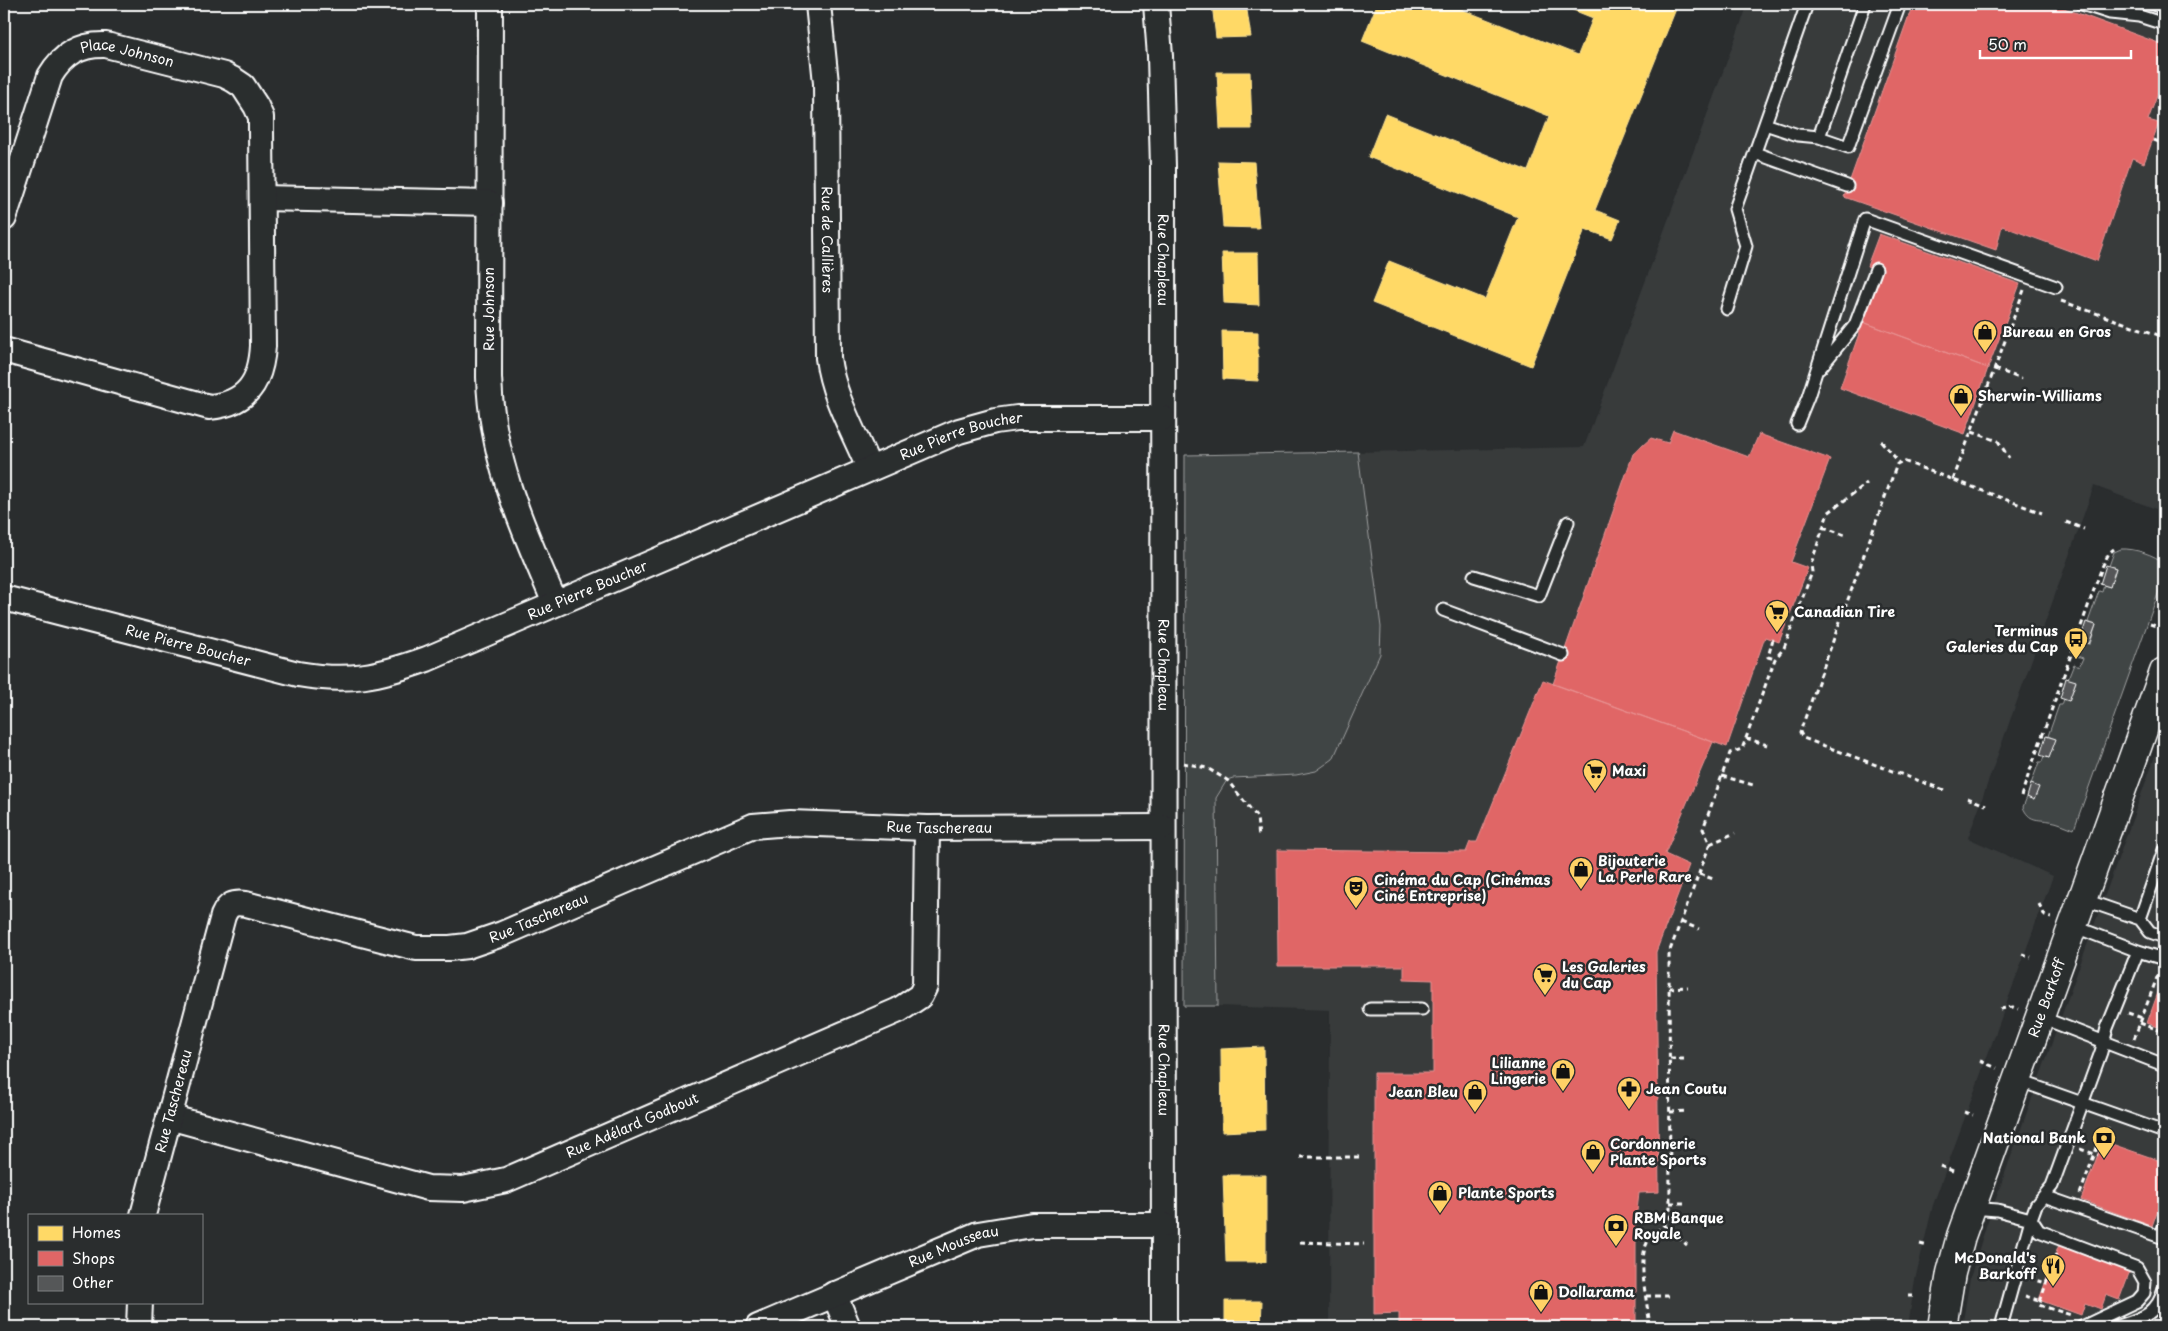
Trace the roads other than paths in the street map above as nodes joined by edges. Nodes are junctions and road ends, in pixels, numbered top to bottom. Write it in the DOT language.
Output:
graph roads {
  1 [pos="490,4"];
  2 [pos="818,4"];
  3 [pos="1156,4"];
  4 [pos="1807,4"];
  5 [pos="1864,4"];
  6 [pos="1900,4"];
  7 [pos="2082,4"];
  8 [pos="2153,4"];
  9 [pos="2164,8"];
  10 [pos="2164,24"];
  11 [pos="1765,124"];
  12 [pos="1819,137"];
  13 [pos="1755,153"];
  14 [pos="1847,186"];
  15 [pos="262,198"];
  16 [pos="490,203"];
  17 [pos="4,218"];
  18 [pos="1876,269"];
  19 [pos="2054,293"];
  20 [pos="1727,309"];
  21 [pos="4,350"];
  22 [pos="1816,373"];
  23 [pos="1163,418"];
  24 [pos="1796,424"];
  25 [pos="869,468"];
  26 [pos="1568,522"];
  27 [pos="1474,576"];
  28 [pos="4,598"];
  29 [pos="555,603"];
  30 [pos="1442,610"];
  31 [pos="1564,655"];
  32 [pos="2164,672"];
  33 [pos="2158,707"];
  34 [pos="1163,827"];
  35 [pos="927,828"];
  36 [pos="2164,850"];
  37 [pos="2082,899"];
  38 [pos="2140,919"];
  39 [pos="2072,926"];
  40 [pos="2164,938"];
  41 [pos="2138,951"];
  42 [pos="2164,959"];
  43 [pos="1370,1009"];
  44 [pos="1422,1009"];
  45 [pos="2040,1017"];
  46 [pos="2104,1041"];
  47 [pos="2164,1065"];
  48 [pos="2017,1080"];
  49 [pos="2082,1104"];
  50 [pos="169,1116"];
  51 [pos="2164,1132"];
  52 [pos="2044,1196"];
  53 [pos="1970,1208"];
  54 [pos="143,1214"];
  55 [pos="2031,1220"];
  56 [pos="1164,1226"];
  57 [pos="2164,1227"];
  58 [pos="2145,1288"];
  59 [pos="2164,1291"];
  60 [pos="834,1294"];
  61 [pos="140,1304"];
  62 [pos="139,1327"];
  63 [pos="758,1327"];
  64 [pos="848,1327"];
  65 [pos="1164,1327"];
  66 [pos="1942,1327"];
  67 [pos="2001,1327"];
  68 [pos="2082,1327"];
  69 [pos="2116,1327"];
  1 -- 16 [label="street, Rue Johnson"];
  2 -- 25 [label="street, Rue de Callières"];
  3 -- 23 [label="street, Rue Chapleau"];
  4 -- 11 [label="lane"];
  5 -- 12 [label="lane"];
  6 -- 12 [label="lane"];
  7 -- 10 [label="lane"];
  8 -- 9 [label="lane"];
  11 -- 12 [label="lane"];
  11 -- 13 [label="lane"];
  13 -- 14 [label="lane"];
  13 -- 20 [label="lane"];
  15 -- 16 [label="street"];
  15 -- 17 [label="street, Place Johnson"];
  15 -- 21 [label="street, Place Johnson"];
  16 -- 29 [label="street, Rue Johnson"];
  18 -- 22 [label="lane"];
  19 -- 22 [label="lane"];
  22 -- 24 [label="lane"];
  23 -- 25 [label="street, Rue Pierre Boucher"];
  23 -- 34 [label="street, Rue Chapleau"];
  25 -- 29 [label="street, Rue Pierre Boucher"];
  26 -- 27 [label="lane"];
  28 -- 29 [label="street, Rue Pierre Boucher"];
  30 -- 31 [label="lane"];
  32 -- 33 [label="street, Rue Barkoff"];
  33 -- 37 [label="street, Rue Barkoff"];
  34 -- 35 [label="street, Rue Taschereau"];
  34 -- 56 [label="street, Rue Chapleau"];
  35 -- 50 [label="street, Rue Taschereau"];
  35 -- 50 [label="street, Rue Adélard Godbout"];
  36 -- 38 [label="lane"];
  37 -- 38 [label="lane"];
  37 -- 39 [label="street, Rue Barkoff"];
  38 -- 40 [label="lane"];
  39 -- 41 [label="lane"];
  39 -- 45 [label="street, Rue Barkoff"];
  41 -- 42 [label="lane"];
  41 -- 46 [label="lane"];
  43 -- 44 [label="lane"];
  45 -- 46 [label="lane"];
  45 -- 48 [label="street, Rue Barkoff"];
  46 -- 47 [label="lane"];
  46 -- 49 [label="lane"];
  48 -- 49 [label="lane"];
  48 -- 53 [label="street, Rue Barkoff"];
  49 -- 51 [label="lane"];
  49 -- 52 [label="lane"];
  50 -- 54 [label="street, Rue Taschereau"];
  52 -- 55 [label="lane"];
  52 -- 57 [label="lane"];
  53 -- 55 [label="lane"];
  53 -- 66 [label="street, Rue Barkoff"];
  55 -- 58 [label="lane"];
  55 -- 67 [label="lane"];
  56 -- 60 [label="street, Rue Mousseau"];
  56 -- 65 [label="street, Rue Chapleau"];
  58 -- 59 [label="lane"];
  58 -- 68 [label="lane"];
  59 -- 69 [label="lane"];
  60 -- 63 [label="street, Rue Mousseau"];
  60 -- 64 [label="street"];
  61 -- 62 [label="street"];
}
